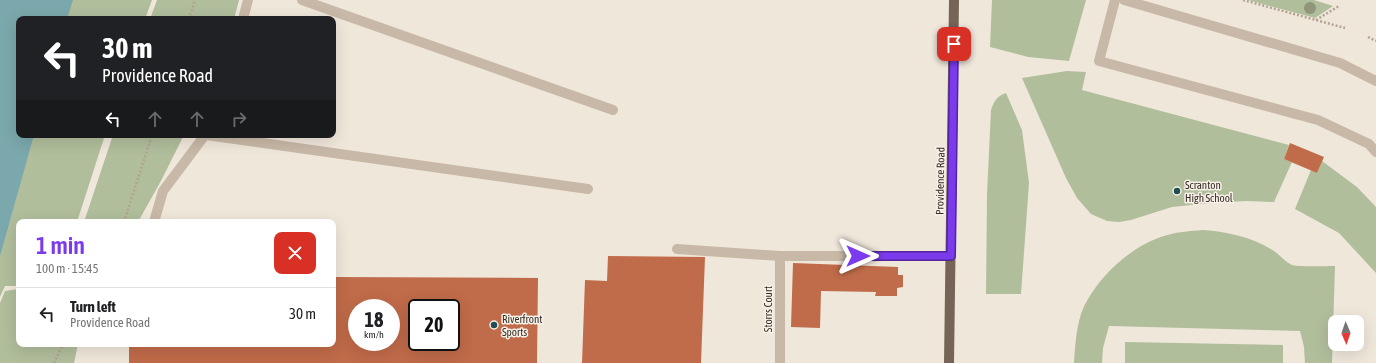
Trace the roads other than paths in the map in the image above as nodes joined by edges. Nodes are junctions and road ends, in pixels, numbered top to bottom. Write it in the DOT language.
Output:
graph roads {
  1 [pos="248,0"];
  2 [pos="302,0"];
  3 [pos="954,0"];
  4 [pos="1115,0"];
  5 [pos="1124,0"];
  6 [pos="244,16"];
  7 [pos="1376,81"];
  8 [pos="613,110"];
  9 [pos="204,138"];
  10 [pos="227,138"];
  11 [pos="1376,152"];
  12 [pos="588,189"];
  13 [pos="155,219"];
  14 [pos="677,249"];
  15 [pos="780,256"];
  16 [pos="951,256"];
  17 [pos="780,363"];
  18 [pos="949,363"];
  1 -- 6 [label="lane"];
  2 -- 8 [label="lane"];
  3 -- 16 [label="main road, Providence Road"];
  4 -- 11 [label="lane"];
  5 -- 7 [label="lane"];
  9 -- 13 [label="lane"];
  10 -- 12 [label="lane"];
  14 -- 15 [label="lane"];
  15 -- 16 [label="lane"];
  15 -- 17 [label="lane, Storrs Court"];
  16 -- 18 [label="main road, Providence Road"];
}
